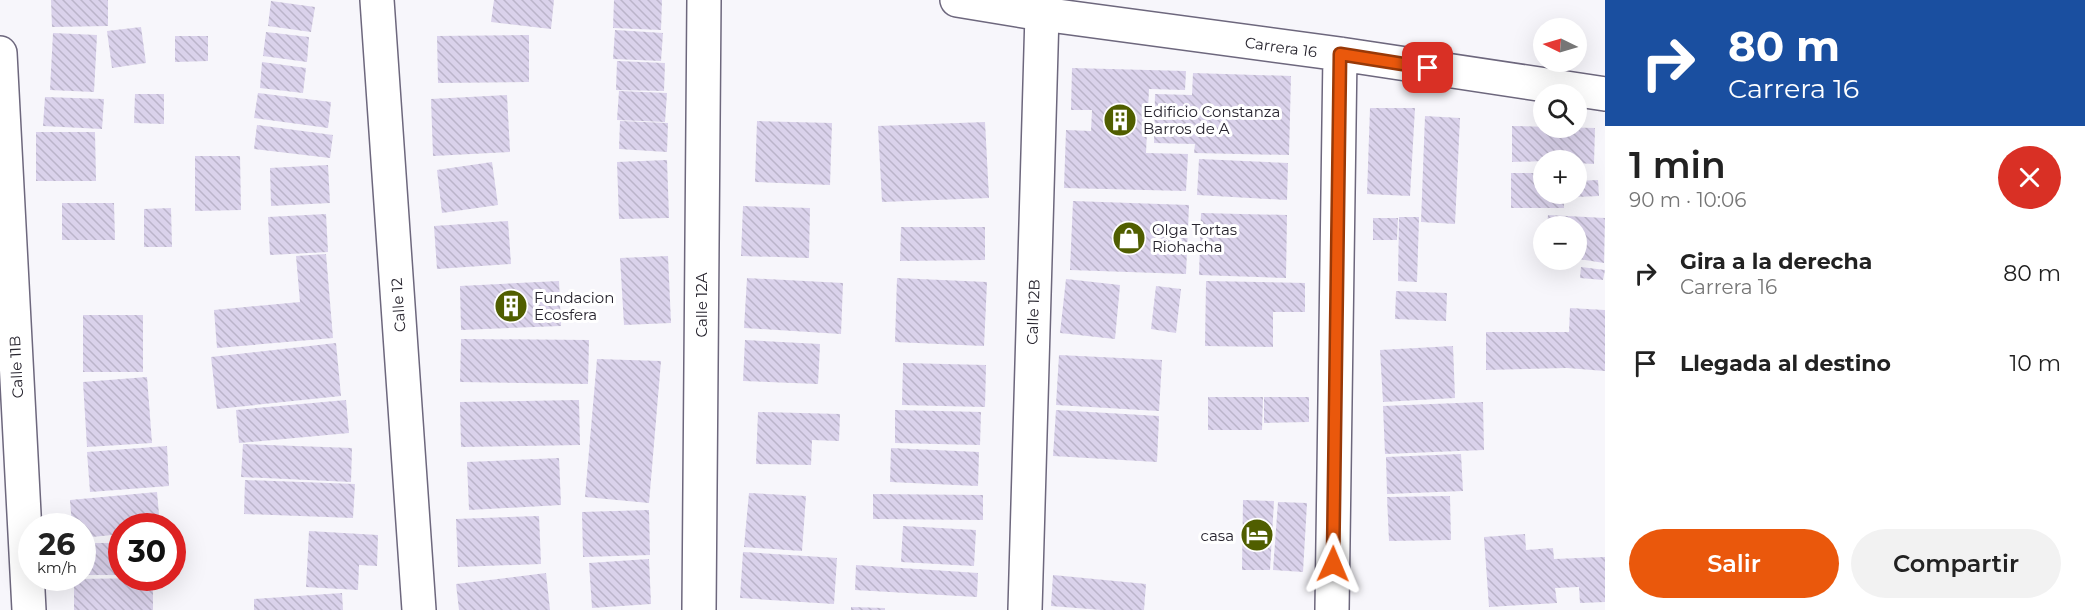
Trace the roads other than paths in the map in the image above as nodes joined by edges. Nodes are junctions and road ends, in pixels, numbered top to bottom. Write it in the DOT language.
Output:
graph roads {
  1 [pos="377,0"];
  2 [pos="704,0"];
  3 [pos="957,0"];
  4 [pos="1042,14"];
  5 [pos="0,52"];
  6 [pos="1340,54"];
  7 [pos="1605,93"];
  8 [pos="29,610"];
  9 [pos="419,610"];
  10 [pos="699,610"];
  11 [pos="1024,610"];
  12 [pos="1332,610"];
  1 -- 9 [label="street, Calle 12"];
  2 -- 10 [label="street, Calle 12A"];
  3 -- 4 [label="street, Carrera 16"];
  4 -- 6 [label="street, Carrera 16"];
  4 -- 11 [label="street, Calle 12B"];
  5 -- 8 [label="street, Calle 11B"];
  6 -- 7 [label="street, Carrera 16"];
  6 -- 12 [label="street"];
}
